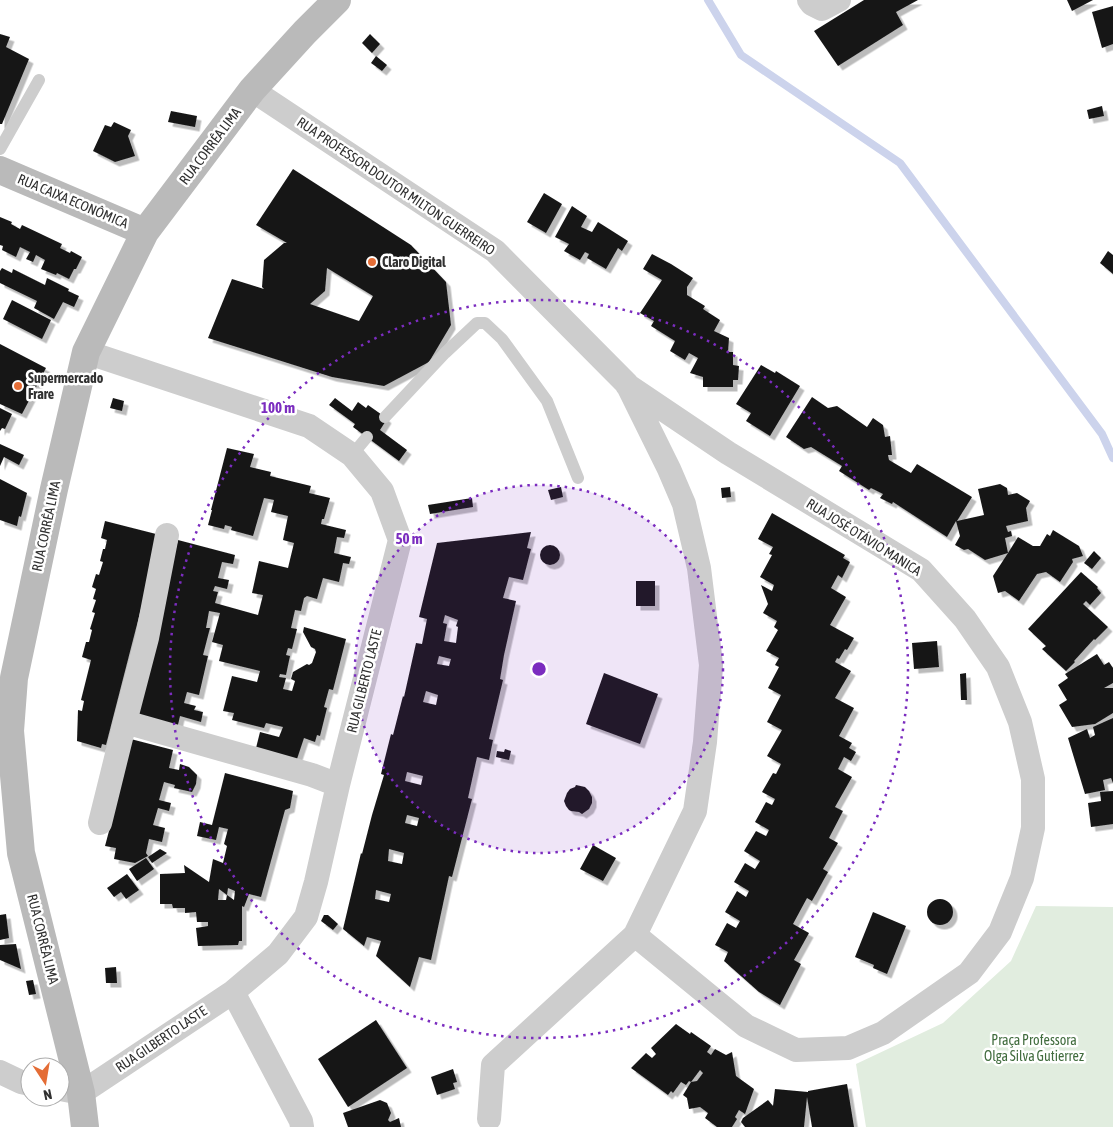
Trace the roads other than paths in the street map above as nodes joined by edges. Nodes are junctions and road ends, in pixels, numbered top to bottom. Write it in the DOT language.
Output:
graph roads {
  1 [pos="336,0"];
  2 [pos="809,0"];
  3 [pos="839,0"];
  4 [pos="39,80"];
  5 [pos="252,90"];
  6 [pos="0,149"];
  7 [pos="0,170"];
  8 [pos="146,232"];
  9 [pos="86,352"];
  10 [pos="626,384"];
  11 [pos="385,417"];
  12 [pos="578,478"];
  13 [pos="167,535"];
  14 [pos="125,722"];
  15 [pos="5,729"];
  16 [pos="338,785"];
  17 [pos="100,823"];
  18 [pos="635,935"];
  19 [pos="233,992"];
  20 [pos="0,1072"];
  21 [pos="20,1082"];
  22 [pos="71,1091"];
  23 [pos="489,1119"];
  24 [pos="86,1127"];
  25 [pos="302,1127"];
  1 -- 5 [label="street, RUA CORRÊA LIMA"];
  2 -- 3 [label="street"];
  4 -- 6 [label="lane"];
  5 -- 8 [label="street, RUA CORRÊA LIMA"];
  5 -- 10 [label="street, RUA PROFESSOR DOUTOR MILTON GUERREIRO"];
  7 -- 8 [label="street, RUA CAIXA ECONÔMICA"];
  8 -- 9 [label="street, RUA CORRÊA LIMA"];
  9 -- 15 [label="street, RUA CORRÊA LIMA"];
  9 -- 16 [label="street, RUA GILBERTO LASTE"];
  10 -- 18 [label="street, RUA PROFESSOR DOUTOR MILTON GUERREIRO"];
  10 -- 18 [label="street, RUA JOSÉ OTÁVIO MANICA"];
  11 -- 12 [label="lane"];
  13 -- 14 [label="street"];
  14 -- 16 [label="street"];
  14 -- 17 [label="street"];
  15 -- 22 [label="street, RUA CORRÊA LIMA"];
  16 -- 19 [label="street, RUA GILBERTO LASTE"];
  18 -- 23 [label="street, RUA PROFESSOR DOUTOR MILTON GUERREIRO"];
  19 -- 22 [label="street, RUA GILBERTO LASTE"];
  19 -- 25 [label="street"];
  20 -- 21 [label="street"];
  22 -- 24 [label="street, RUA CORRÊA LIMA"];
}
